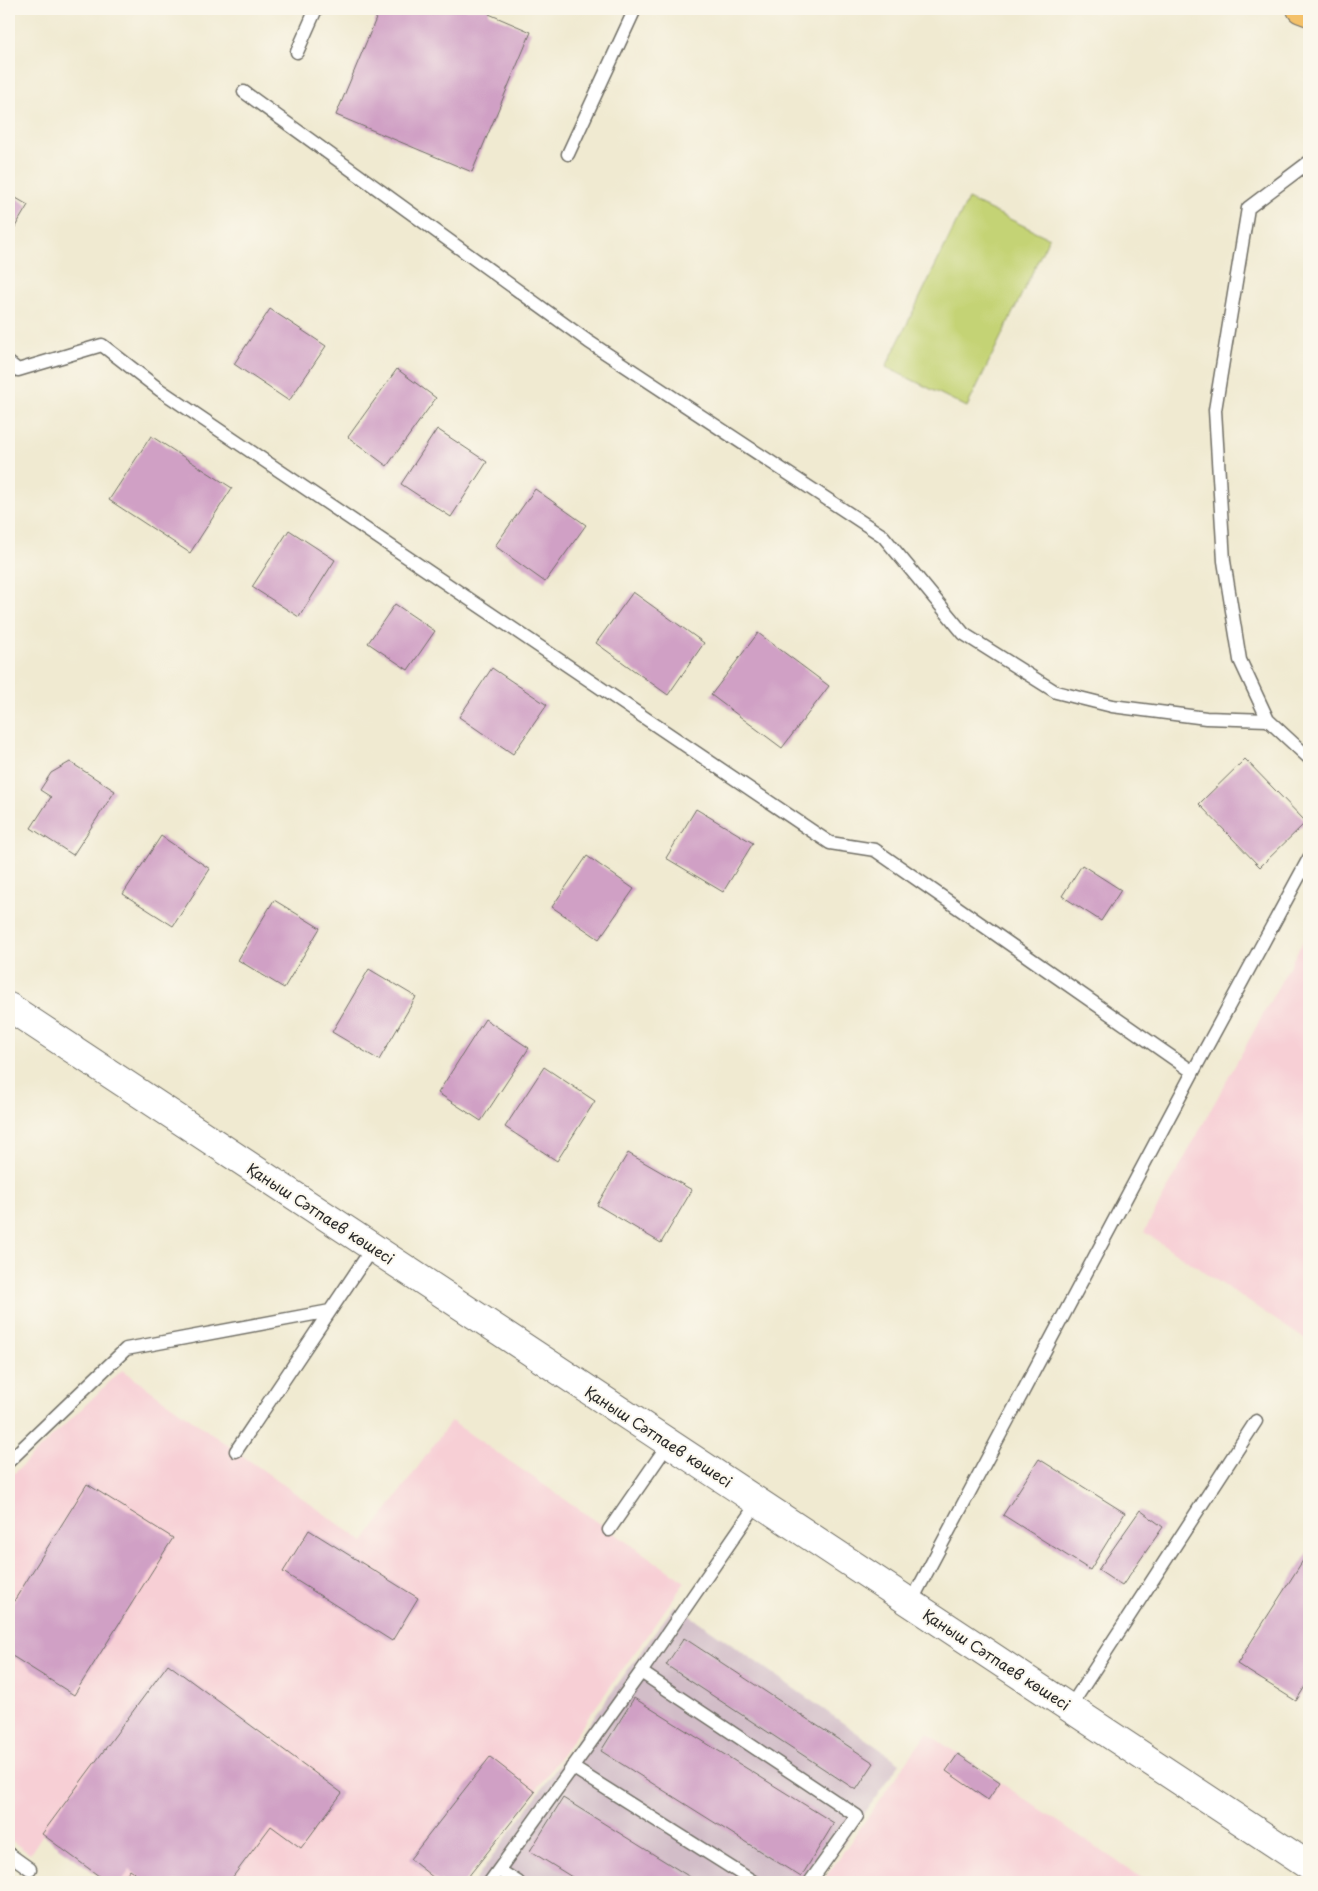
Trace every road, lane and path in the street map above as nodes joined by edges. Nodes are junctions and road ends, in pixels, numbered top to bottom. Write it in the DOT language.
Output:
graph roads {
  1 [pos="316,9"];
  2 [pos="635,9"];
  3 [pos="1301,9"];
  4 [pos="1309,12"];
  5 [pos="297,52"];
  6 [pos="244,92"];
  7 [pos="568,154"];
  8 [pos="1309,162"];
  9 [pos="9,363"];
  10 [pos="1268,720"];
  11 [pos="1309,758"];
  12 [pos="1309,858"];
  13 [pos="9,1007"];
  14 [pos="1192,1072"];
  15 [pos="373,1247"];
  16 [pos="330,1311"];
  17 [pos="1256,1421"];
  18 [pos="669,1443"];
  19 [pos="236,1451"];
  20 [pos="9,1461"];
  21 [pos="758,1502"];
  22 [pos="609,1530"];
  23 [pos="910,1602"];
  24 [pos="641,1672"];
  25 [pos="1070,1707"];
  26 [pos="572,1767"];
  27 [pos="9,1854"];
  28 [pos="1309,1866"];
  29 [pos="30,1869"];
  30 [pos="498,1870"];
  31 [pos="490,1882"];
  32 [pos="518,1882"];
  33 [pos="754,1882"];
  34 [pos="810,1882"];
  1 -- 5 [label="lane"];
  2 -- 7 [label="lane"];
  3 -- 4 [label="main road"];
  6 -- 10 [label="lane"];
  8 -- 10 [label="lane"];
  9 -- 14 [label="lane"];
  10 -- 11 [label="lane"];
  12 -- 14 [label="lane"];
  13 -- 15 [label="street, Қаныш Сәтпаев көшесі"];
  14 -- 23 [label="lane"];
  15 -- 16 [label="lane"];
  15 -- 18 [label="street, Қаныш Сәтпаев көшесі"];
  16 -- 19 [label="lane"];
  16 -- 20 [label="lane"];
  17 -- 25 [label="lane"];
  18 -- 21 [label="street, Қаныш Сәтпаев көшесі"];
  18 -- 22 [label="lane"];
  21 -- 23 [label="street, Қаныш Сәтпаев көшесі"];
  21 -- 24 [label="lane"];
  23 -- 25 [label="street, Қаныш Сәтпаев көшесі"];
  24 -- 26 [label="lane"];
  24 -- 34 [label="lane"];
  25 -- 28 [label="street, Қаныш Сәтпаев көшесі"];
  26 -- 30 [label="lane"];
  26 -- 33 [label="lane"];
  27 -- 29 [label="lane"];
  30 -- 31 [label="lane"];
  30 -- 32 [label="lane"];
}
